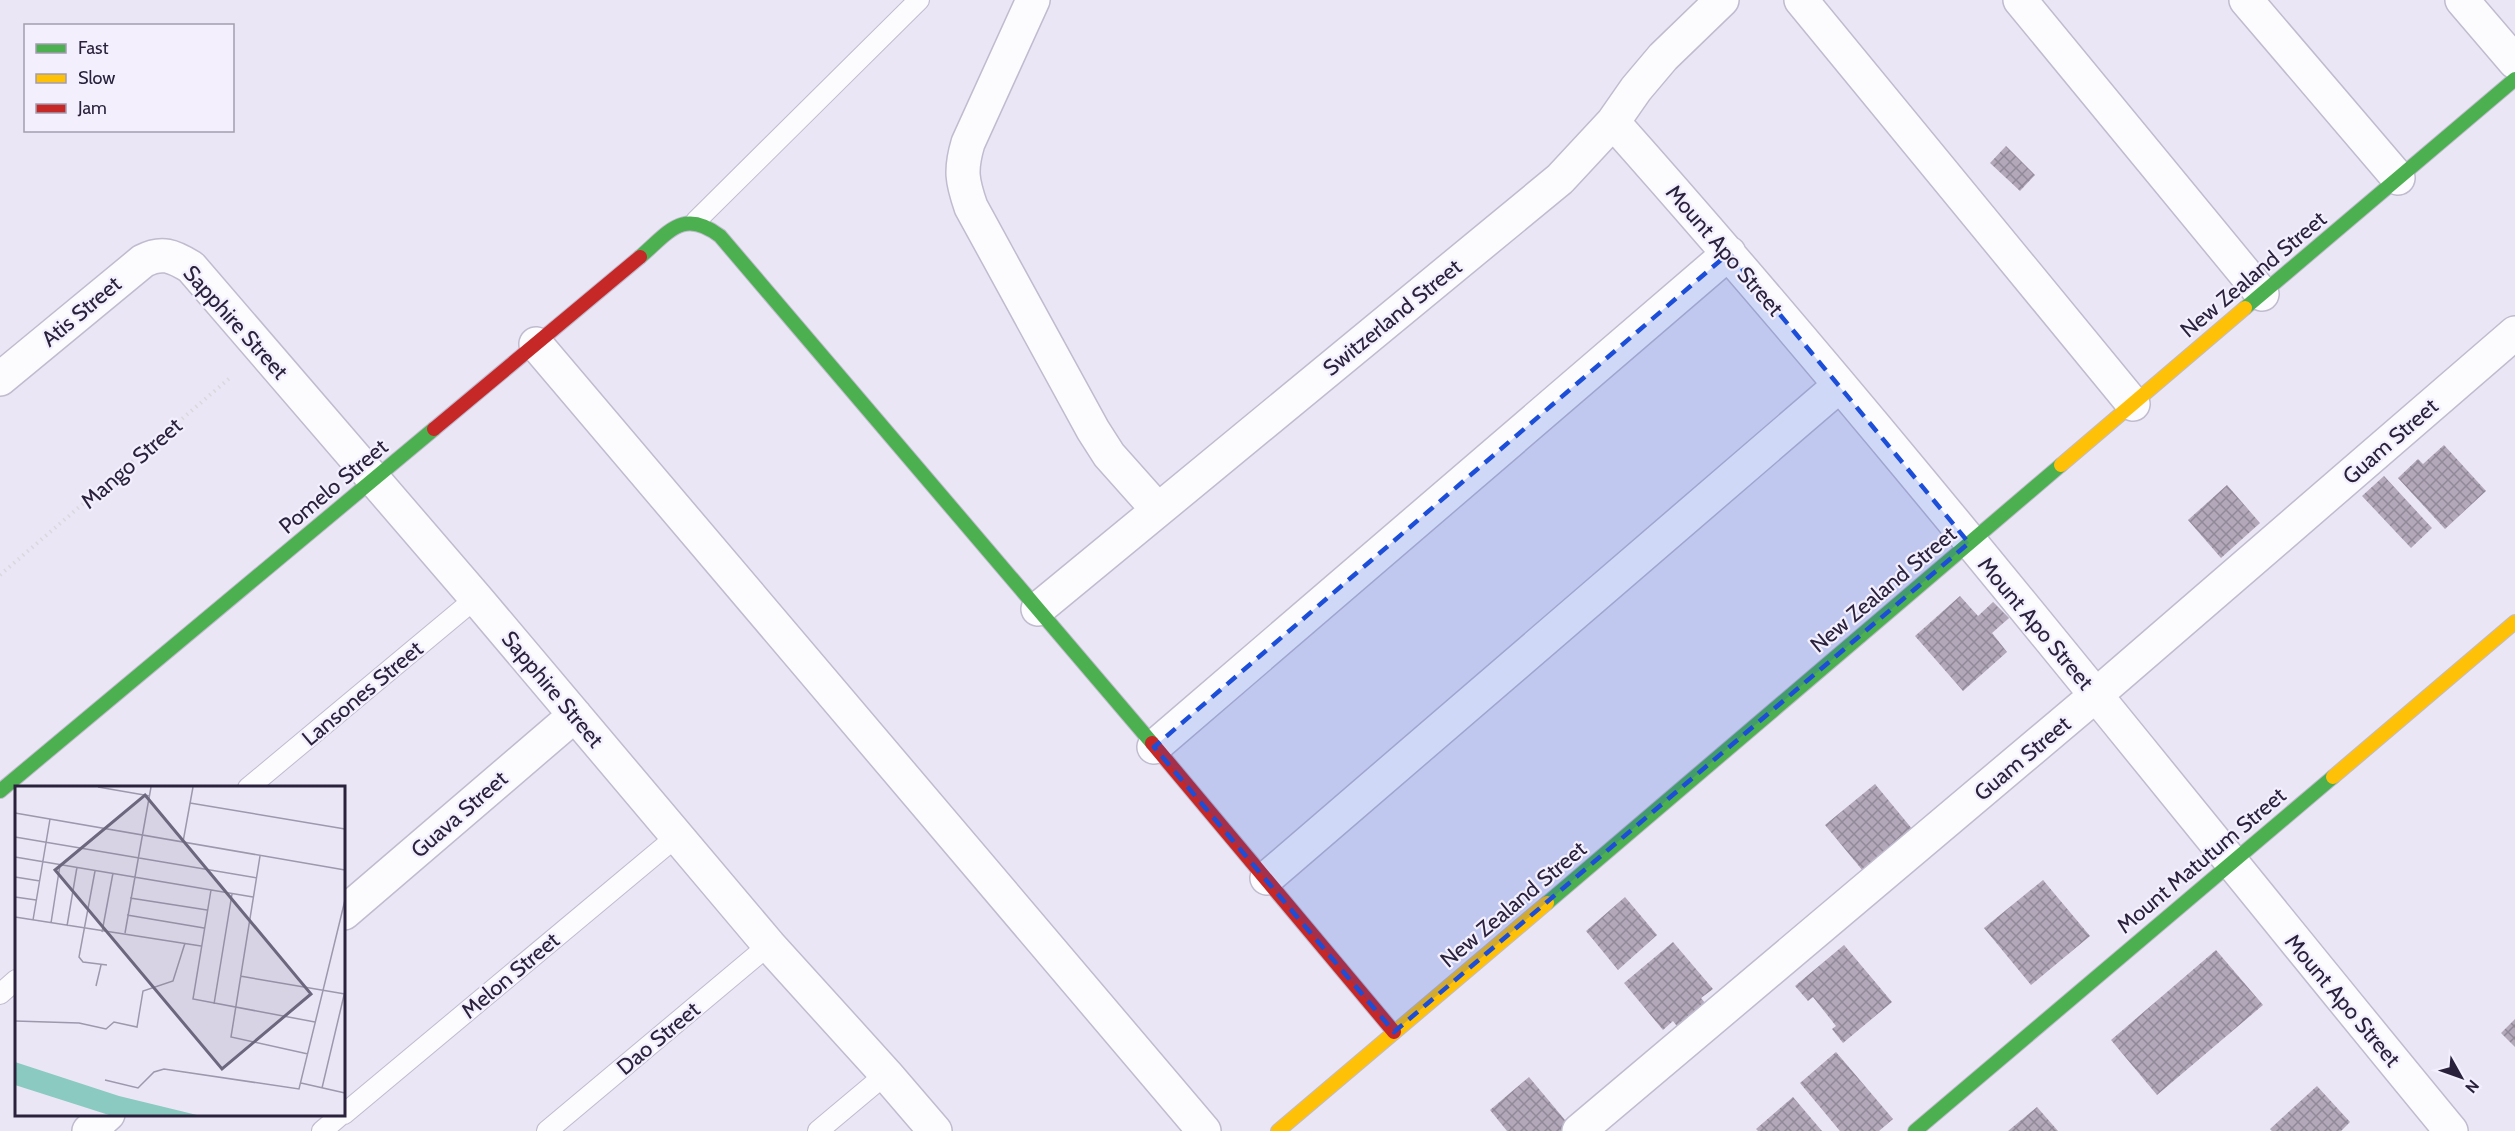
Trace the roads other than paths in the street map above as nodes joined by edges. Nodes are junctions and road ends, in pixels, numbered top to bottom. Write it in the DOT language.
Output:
graph roads {
  1 [pos="919,0"];
  2 [pos="1033,0"];
  3 [pos="1722,0"];
  4 [pos="1801,0"];
  5 [pos="2020,0"];
  6 [pos="2246,0"];
  7 [pos="2462,0"];
  8 [pos="2515,62"];
  9 [pos="2515,79"];
  10 [pos="1613,122"];
  11 [pos="2398,178"];
  12 [pos="696,221"];
  13 [pos="1729,253"];
  14 [pos="167,254"];
  15 [pos="2262,294"];
  16 [pos="2515,333"];
  17 [pos="536,344"];
  18 [pos="0,379"];
  19 [pos="1840,385"];
  20 [pos="2133,404"];
  21 [pos="375,479"];
  22 [pos="1158,510"];
  23 [pos="1969,543"];
  24 [pos="476,598"];
  25 [pos="1038,609"];
  26 [pos="2515,622"];
  27 [pos="2096,695"];
  28 [pos="575,715"];
  29 [pos="1154,747"];
  30 [pos="250,786"];
  31 [pos="0,790"];
  32 [pos="676,837"];
  33 [pos="2230,863"];
  34 [pos="1268,878"];
  35 [pos="345,912"];
  36 [pos="769,945"];
  37 [pos="15,981"];
  38 [pos="0,994"];
  39 [pos="1394,1032"];
  40 [pos="886,1074"];
  41 [pos="345,1112"];
  42 [pos="106,1116"];
  43 [pos="341,1116"];
  44 [pos="1922,1129"];
  45 [pos="89,1131"];
  46 [pos="322,1131"];
  47 [pos="547,1131"];
  48 [pos="818,1131"];
  49 [pos="935,1131"];
  50 [pos="1203,1131"];
  51 [pos="1278,1131"];
  52 [pos="1579,1131"];
  53 [pos="2451,1131"];
  1 -- 12 [label="lane"];
  2 -- 22 [label="street"];
  3 -- 10 [label="street, Switzerland Street"];
  4 -- 20 [label="street"];
  5 -- 15 [label="street"];
  6 -- 11 [label="street"];
  7 -- 8 [label="street"];
  9 -- 11 [label="street, New Zealand Street"];
  10 -- 13 [label="street, Mount Apo Street"];
  10 -- 22 [label="street, Switzerland Street"];
  11 -- 15 [label="street, New Zealand Street"];
  12 -- 17 [label="street, Pomelo Street"];
  12 -- 25 [label="street"];
  13 -- 19 [label="street, Mount Apo Street"];
  13 -- 29 [label="street"];
  14 -- 18 [label="street, Atis Street"];
  14 -- 21 [label="street, Sapphire Street"];
  15 -- 20 [label="street, New Zealand Street"];
  16 -- 27 [label="street, Guam Street"];
  17 -- 21 [label="street, Pomelo Street"];
  17 -- 50 [label="street"];
  19 -- 23 [label="street, Mount Apo Street"];
  19 -- 34 [label="street"];
  20 -- 23 [label="street, New Zealand Street"];
  21 -- 24 [label="street, Sapphire Street"];
  21 -- 31 [label="street, Pomelo Street"];
  22 -- 25 [label="street, Switzerland Street"];
  23 -- 27 [label="street, Mount Apo Street"];
  23 -- 39 [label="street, New Zealand Street"];
  24 -- 28 [label="street, Sapphire Street"];
  24 -- 30 [label="lane, Lansones Street"];
  25 -- 29 [label="street"];
  26 -- 33 [label="street, Mount Matutum Street"];
  27 -- 33 [label="street, Mount Apo Street"];
  27 -- 52 [label="street, Guam Street"];
  28 -- 32 [label="street, Sapphire Street"];
  28 -- 35 [label="street, Guava Street"];
  29 -- 34 [label="street"];
  32 -- 36 [label="street, Sapphire Street"];
  32 -- 41 [label="lane, Melon Street"];
  33 -- 44 [label="street, Mount Matutum Street"];
  33 -- 53 [label="street, Mount Apo Street"];
  34 -- 39 [label="street"];
  36 -- 40 [label="street, Sapphire Street"];
  36 -- 47 [label="lane, Dao Street"];
  37 -- 38 [label="lane"];
  39 -- 51 [label="street, New Zealand Street"];
  40 -- 48 [label="lane"];
  40 -- 49 [label="street, Sapphire Street"];
  42 -- 45 [label="street"];
  43 -- 46 [label="lane, Melon Street"];
}
